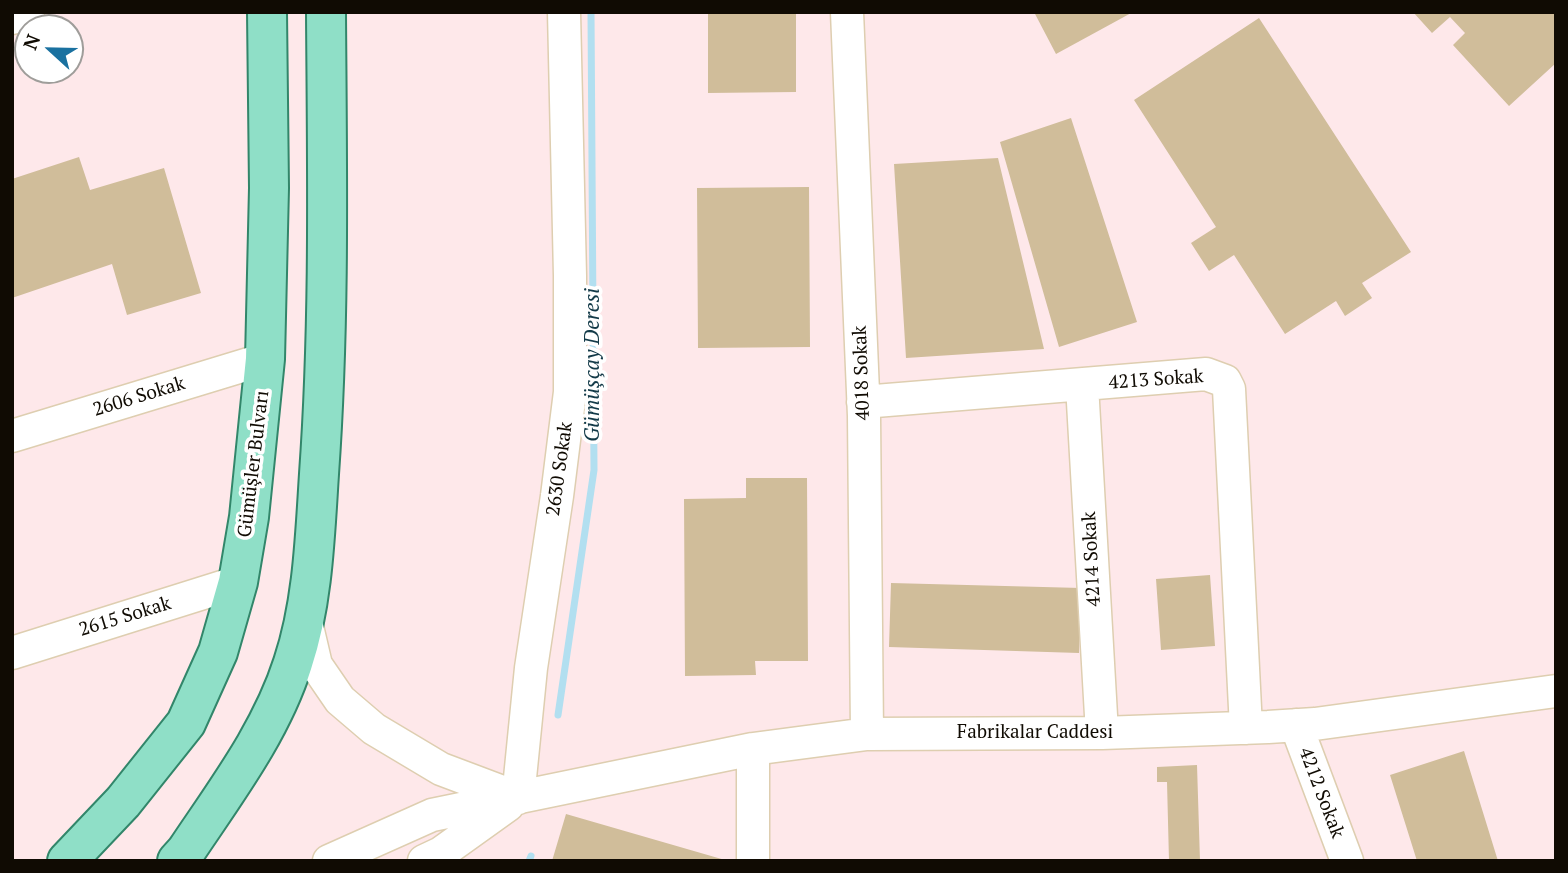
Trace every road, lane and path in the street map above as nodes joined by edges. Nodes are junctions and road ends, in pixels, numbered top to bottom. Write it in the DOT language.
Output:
graph roads {
  1 [pos="28,12"];
  2 [pos="267,12"];
  3 [pos="326,12"];
  4 [pos="564,12"];
  5 [pos="847,12"];
  6 [pos="12,18"];
  7 [pos="265,359"];
  8 [pos="1082,385"];
  9 [pos="863,402"];
  10 [pos="12,436"];
  11 [pos="239,582"];
  12 [pos="305,618"];
  13 [pos="12,653"];
  14 [pos="1556,691"];
  15 [pos="1296,725"];
  16 [pos="1246,728"];
  17 [pos="1102,733"];
  18 [pos="867,734"];
  19 [pos="753,748"];
  20 [pos="518,798"];
  21 [pos="66,861"];
  22 [pos="177,861"];
  23 [pos="329,861"];
  24 [pos="424,861"];
  25 [pos="753,861"];
  26 [pos="1347,861"];
  1 -- 6 [label="street"];
  2 -- 7 [label="main road, Gümüşler Bulvarı"];
  3 -- 12 [label="main road"];
  4 -- 20 [label="street, 2630 Sokak"];
  5 -- 9 [label="street, 4018 Sokak"];
  7 -- 10 [label="street, 2606 Sokak"];
  7 -- 11 [label="main road, Gümüşler Bulvarı"];
  8 -- 9 [label="street, 4213 Sokak"];
  8 -- 16 [label="street, 4213 Sokak"];
  8 -- 17 [label="street, 4214 Sokak"];
  9 -- 18 [label="street, 4018 Sokak"];
  11 -- 13 [label="street, 2615 Sokak"];
  11 -- 21 [label="main road, Gümüşler Bulvarı"];
  12 -- 20 [label="street"];
  12 -- 22 [label="main road"];
  14 -- 15 [label="street, Fabrikalar Caddesi"];
  15 -- 16 [label="street, Fabrikalar Caddesi"];
  15 -- 26 [label="street, 4212 Sokak"];
  16 -- 17 [label="street, Fabrikalar Caddesi"];
  17 -- 18 [label="street, Fabrikalar Caddesi"];
  18 -- 19 [label="street, Fabrikalar Caddesi"];
  19 -- 20 [label="street, Fabrikalar Caddesi"];
  19 -- 25 [label="street"];
  20 -- 23 [label="street, Fabrikalar Caddesi"];
  20 -- 24 [label="street"];
}
